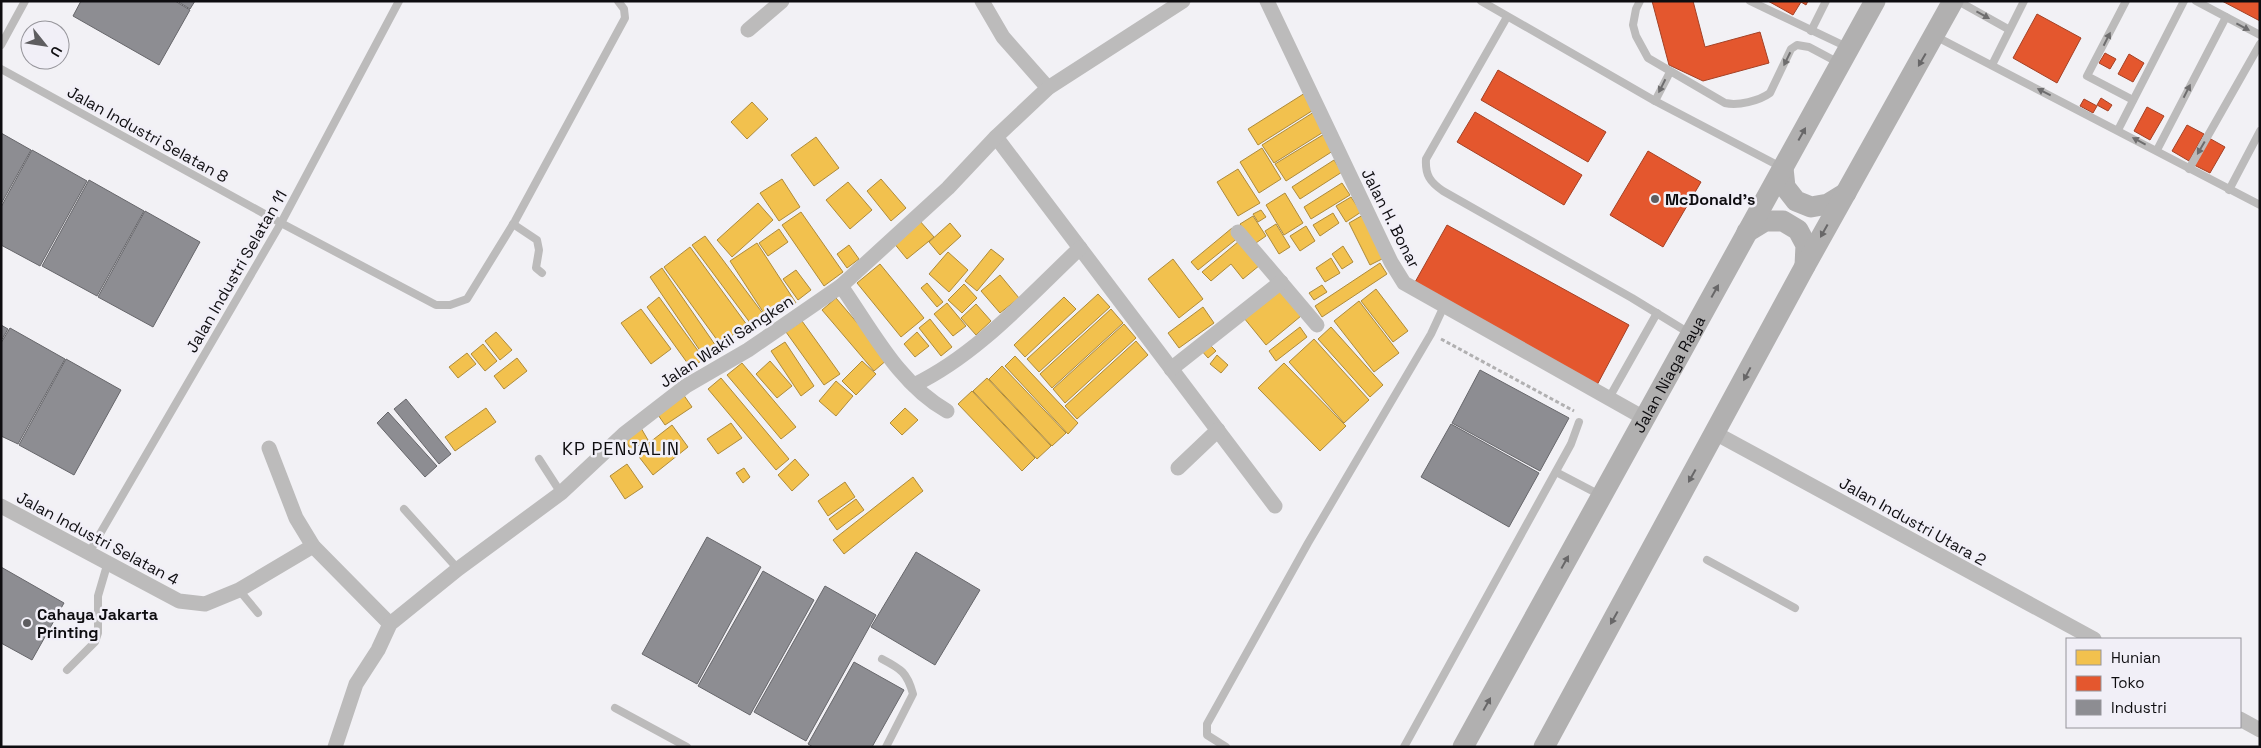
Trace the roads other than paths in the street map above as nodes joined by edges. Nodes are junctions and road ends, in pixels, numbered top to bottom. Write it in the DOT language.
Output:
graph roads {
  1 [pos="25,1"];
  2 [pos="400,1"];
  3 [pos="618,1"];
  4 [pos="782,1"];
  5 [pos="982,1"];
  6 [pos="1183,1"];
  7 [pos="1266,1"];
  8 [pos="1481,1"];
  9 [pos="1640,1"];
  10 [pos="1750,1"];
  11 [pos="1826,1"];
  12 [pos="1875,1"];
  13 [pos="1953,1"];
  14 [pos="1958,1"];
  15 [pos="2024,1"];
  16 [pos="2126,1"];
  17 [pos="2184,1"];
  18 [pos="2196,1"];
  19 [pos="1508,17"];
  20 [pos="2226,17"];
  21 [pos="748,30"];
  22 [pos="2008,30"];
  23 [pos="1811,31"];
  24 [pos="2260,35"];
  25 [pos="1935,36"];
  26 [pos="2260,44"];
  27 [pos="1,45"];
  28 [pos="1845,56"];
  29 [pos="1992,65"];
  30 [pos="1,69"];
  31 [pos="1670,72"];
  32 [pos="1048,88"];
  33 [pos="2134,100"];
  34 [pos="1655,101"];
  35 [pos="2118,130"];
  36 [pos="2260,131"];
  37 [pos="996,137"];
  38 [pos="2156,150"];
  39 [pos="1783,168"];
  40 [pos="2189,169"];
  41 [pos="2229,190"];
  42 [pos="1846,193"];
  43 [pos="2260,205"];
  44 [pos="281,223"];
  45 [pos="513,224"];
  46 [pos="1238,232"];
  47 [pos="1747,232"];
  48 [pos="1080,248"];
  49 [pos="1805,266"];
  50 [pos="542,273"];
  51 [pos="1281,282"];
  52 [pos="842,286"];
  53 [pos="1444,306"];
  54 [pos="1657,313"];
  55 [pos="1317,325"];
  56 [pos="1691,334"];
  57 [pos="1171,369"];
  58 [pos="914,385"];
  59 [pos="1608,398"];
  60 [pos="947,410"];
  61 [pos="1644,418"];
  62 [pos="1579,422"];
  63 [pos="1218,430"];
  64 [pos="1716,433"];
  65 [pos="269,448"];
  66 [pos="538,459"];
  67 [pos="1178,468"];
  68 [pos="1556,472"];
  69 [pos="561,493"];
  70 [pos="1602,496"];
  71 [pos="1,506"];
  72 [pos="1275,506"];
  73 [pos="404,509"];
  74 [pos="313,546"];
  75 [pos="90,551"];
  76 [pos="1707,560"];
  77 [pos="108,562"];
  78 [pos="458,569"];
  79 [pos="239,590"];
  80 [pos="1795,608"];
  81 [pos="258,613"];
  82 [pos="390,624"];
  83 [pos="2092,638"];
  84 [pos="882,659"];
  85 [pos="67,670"];
  86 [pos="616,708"];
  87 [pos="2241,720"];
  88 [pos="2260,730"];
  89 [pos="335,747"];
  90 [pos="687,747"];
  91 [pos="886,747"];
  92 [pos="1226,747"];
  93 [pos="1404,747"];
  94 [pos="1463,747"];
  95 [pos="1544,747"];
  1 -- 27 [label="lane"];
  2 -- 44 [label="lane, Jalan Industri Selatan 11"];
  3 -- 45 [label="lane, Jalan Industri Selatan 8"];
  4 -- 21 [label="street"];
  5 -- 32 [label="street"];
  6 -- 32 [label="street, Jalan Wakil Sangken"];
  7 -- 53 [label="street, Jalan H. Bonar"];
  8 -- 19 [label="lane"];
  9 -- 31 [label="lane"];
  10 -- 23 [label="lane"];
  11 -- 23 [label="lane"];
  12 -- 28 [label="main road, Jalan Niaga Raya"];
  13 -- 25 [label="main road"];
  14 -- 22 [label="lane, one-way"];
  15 -- 22 [label="lane"];
  33 -- 16 [label="lane, one-way"];
  17 -- 33 [label="lane"];
  18 -- 20 [label="lane"];
  19 -- 34 [label="lane"];
  19 -- 54 [label="lane"];
  20 -- 24 [label="lane, one-way"];
  38 -- 20 [label="lane, one-way"];
  22 -- 29 [label="lane"];
  23 -- 28 [label="lane"];
  25 -- 29 [label="lane"];
  25 -- 42 [label="main road, one-way"];
  26 -- 40 [label="lane, one-way"];
  28 -- 31 [label="lane, one-way"];
  39 -- 28 [label="main road, Jalan Niaga Raya, one-way"];
  35 -- 29 [label="lane, one-way"];
  30 -- 44 [label="lane, Jalan Industri Selatan 8"];
  31 -- 34 [label="lane, one-way"];
  32 -- 37 [label="street, Jalan Wakil Sangken"];
  33 -- 35 [label="lane"];
  34 -- 39 [label="lane"];
  38 -- 35 [label="lane, one-way"];
  36 -- 41 [label="lane"];
  37 -- 48 [label="street"];
  37 -- 52 [label="street, Jalan Wakil Sangken"];
  38 -- 40 [label="lane"];
  39 -- 42 [label="main road"];
  39 -- 47 [label="main road, Jalan Niaga Raya"];
  40 -- 41 [label="lane"];
  41 -- 43 [label="lane"];
  42 -- 49 [label="main road, one-way"];
  44 -- 45 [label="lane, Jalan Industri Selatan 8"];
  44 -- 75 [label="lane, Jalan Industri Selatan 11"];
  45 -- 50 [label="lane"];
  46 -- 51 [label="street"];
  47 -- 49 [label="main road"];
  56 -- 47 [label="main road, Jalan Niaga Raya, one-way"];
  48 -- 57 [label="street"];
  48 -- 58 [label="street"];
  49 -- 64 [label="main road, one-way"];
  51 -- 55 [label="street"];
  51 -- 57 [label="street"];
  52 -- 58 [label="street"];
  52 -- 69 [label="street, Jalan Wakil Sangken"];
  53 -- 59 [label="street, Jalan H. Bonar"];
  53 -- 92 [label="lane"];
  54 -- 56 [label="lane"];
  54 -- 59 [label="lane"];
  56 -- 61 [label="main road, Jalan Niaga Raya"];
  57 -- 63 [label="street"];
  58 -- 60 [label="street"];
  59 -- 61 [label="street, Jalan H. Bonar"];
  61 -- 70 [label="main road, Jalan Niaga Raya"];
  62 -- 68 [label="lane"];
  63 -- 67 [label="street"];
  63 -- 72 [label="street"];
  64 -- 83 [label="street, Jalan Industri Utara 2"];
  64 -- 95 [label="main road, one-way"];
  65 -- 74 [label="street"];
  66 -- 69 [label="lane"];
  68 -- 70 [label="lane"];
  68 -- 93 [label="lane"];
  69 -- 78 [label="street, Jalan Wakil Sangken"];
  94 -- 70 [label="main road, Jalan Niaga Raya, one-way"];
  71 -- 75 [label="street, Jalan Industri Selatan 4"];
  73 -- 78 [label="lane"];
  74 -- 79 [label="street, Jalan Industri Selatan 4"];
  74 -- 82 [label="street"];
  75 -- 77 [label="street, Jalan Industri Selatan 4"];
  76 -- 80 [label="lane"];
  77 -- 79 [label="street, Jalan Industri Selatan 4"];
  77 -- 85 [label="lane"];
  78 -- 82 [label="street, Jalan Wakil Sangken"];
  79 -- 81 [label="lane"];
  82 -- 89 [label="street, Jalan Wakil Sangken"];
  84 -- 91 [label="lane"];
  86 -- 90 [label="lane"];
  87 -- 88 [label="street"];
}
